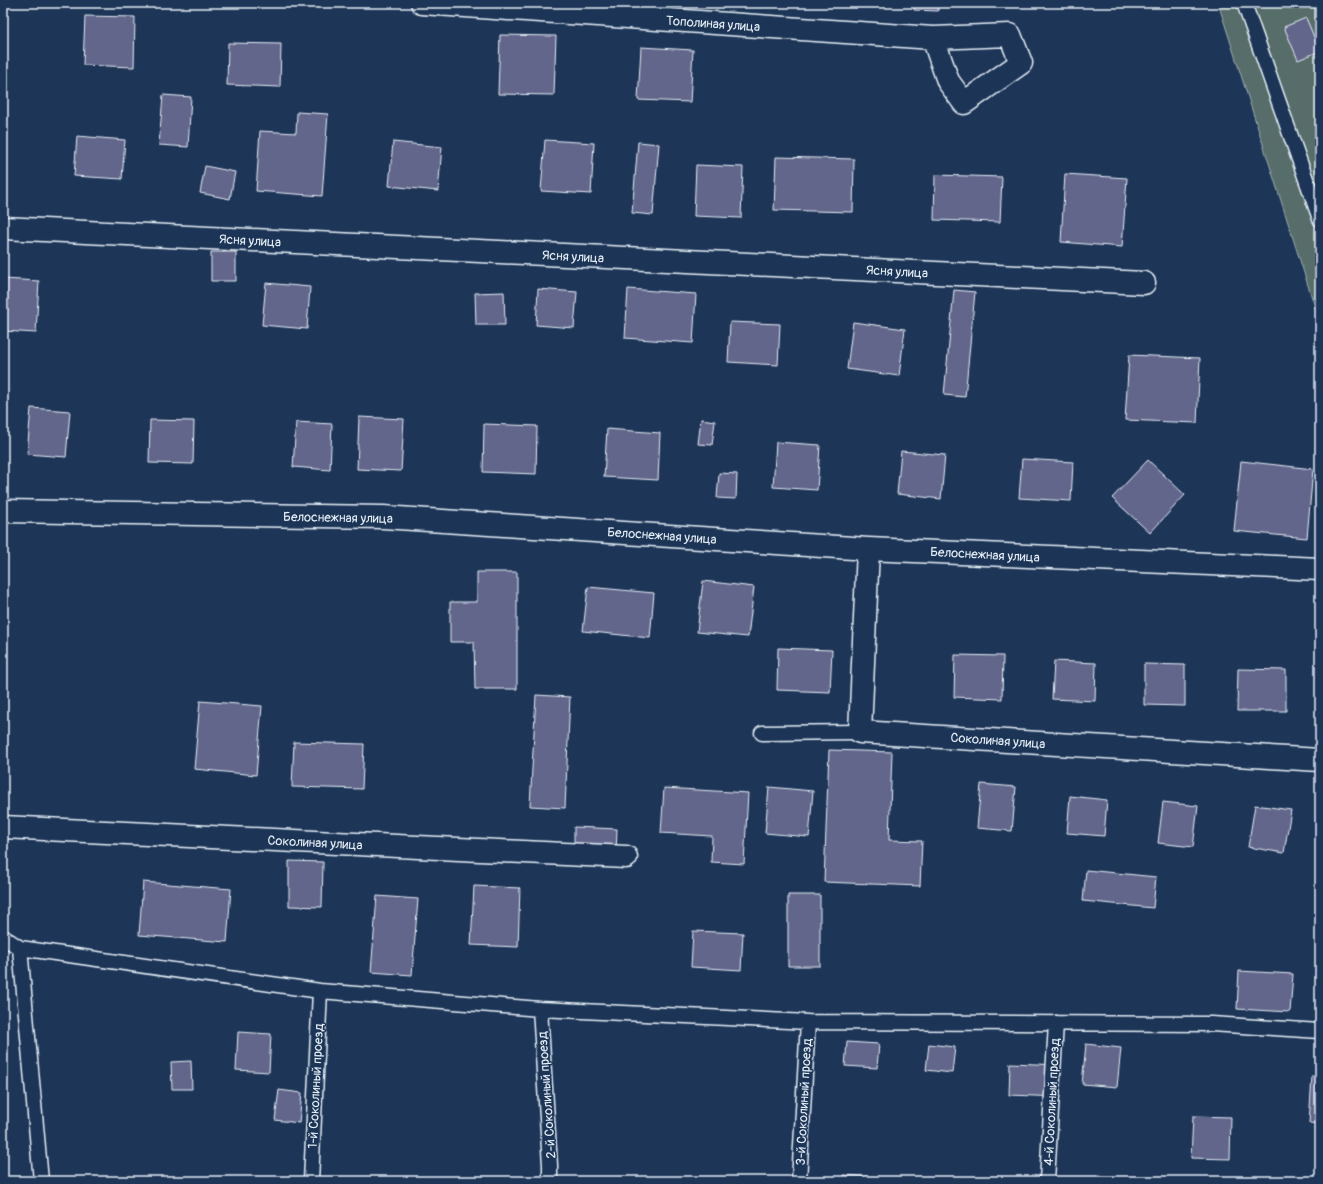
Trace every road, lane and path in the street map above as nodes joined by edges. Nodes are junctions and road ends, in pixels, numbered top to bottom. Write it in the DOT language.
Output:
graph roads {
  1 [pos="422,3"];
  2 [pos="1244,3"];
  3 [pos="933,38"];
  4 [pos="1320,219"];
  5 [pos="3,228"];
  6 [pos="1144,283"];
  7 [pos="3,511"];
  8 [pos="868,548"];
  9 [pos="1320,569"];
  10 [pos="860,732"];
  11 [pos="762,733"];
  12 [pos="1320,760"];
  13 [pos="3,827"];
  14 [pos="626,857"];
  15 [pos="3,937"];
  16 [pos="20,948"];
  17 [pos="320,991"];
  18 [pos="540,1010"];
  19 [pos="808,1022"];
  20 [pos="1056,1023"];
  21 [pos="1320,1031"];
  22 [pos="41,1181"];
  23 [pos="310,1181"];
  24 [pos="550,1181"];
  25 [pos="798,1181"];
  26 [pos="1047,1181"];
  1 -- 3 [label="street, Тополиная улица"];
  2 -- 4 [label="lane"];
  5 -- 6 [label="street, Ясня улица"];
  7 -- 8 [label="street, Белоснежная улица"];
  8 -- 9 [label="street, Белоснежная улица"];
  8 -- 10 [label="street"];
  10 -- 11 [label="lane"];
  10 -- 12 [label="street, Соколиная улица"];
  13 -- 14 [label="street, Соколиная улица"];
  15 -- 16 [label="lane"];
  16 -- 17 [label="lane"];
  16 -- 22 [label="lane"];
  17 -- 18 [label="lane"];
  17 -- 23 [label="lane, 1-й Соколиный проезд"];
  18 -- 19 [label="lane"];
  18 -- 24 [label="lane, 2-й Соколиный проезд"];
  19 -- 20 [label="lane"];
  19 -- 25 [label="lane, 3-й Соколиный проезд"];
  20 -- 21 [label="lane"];
  20 -- 26 [label="lane, 4-й Соколиный проезд"];
}
